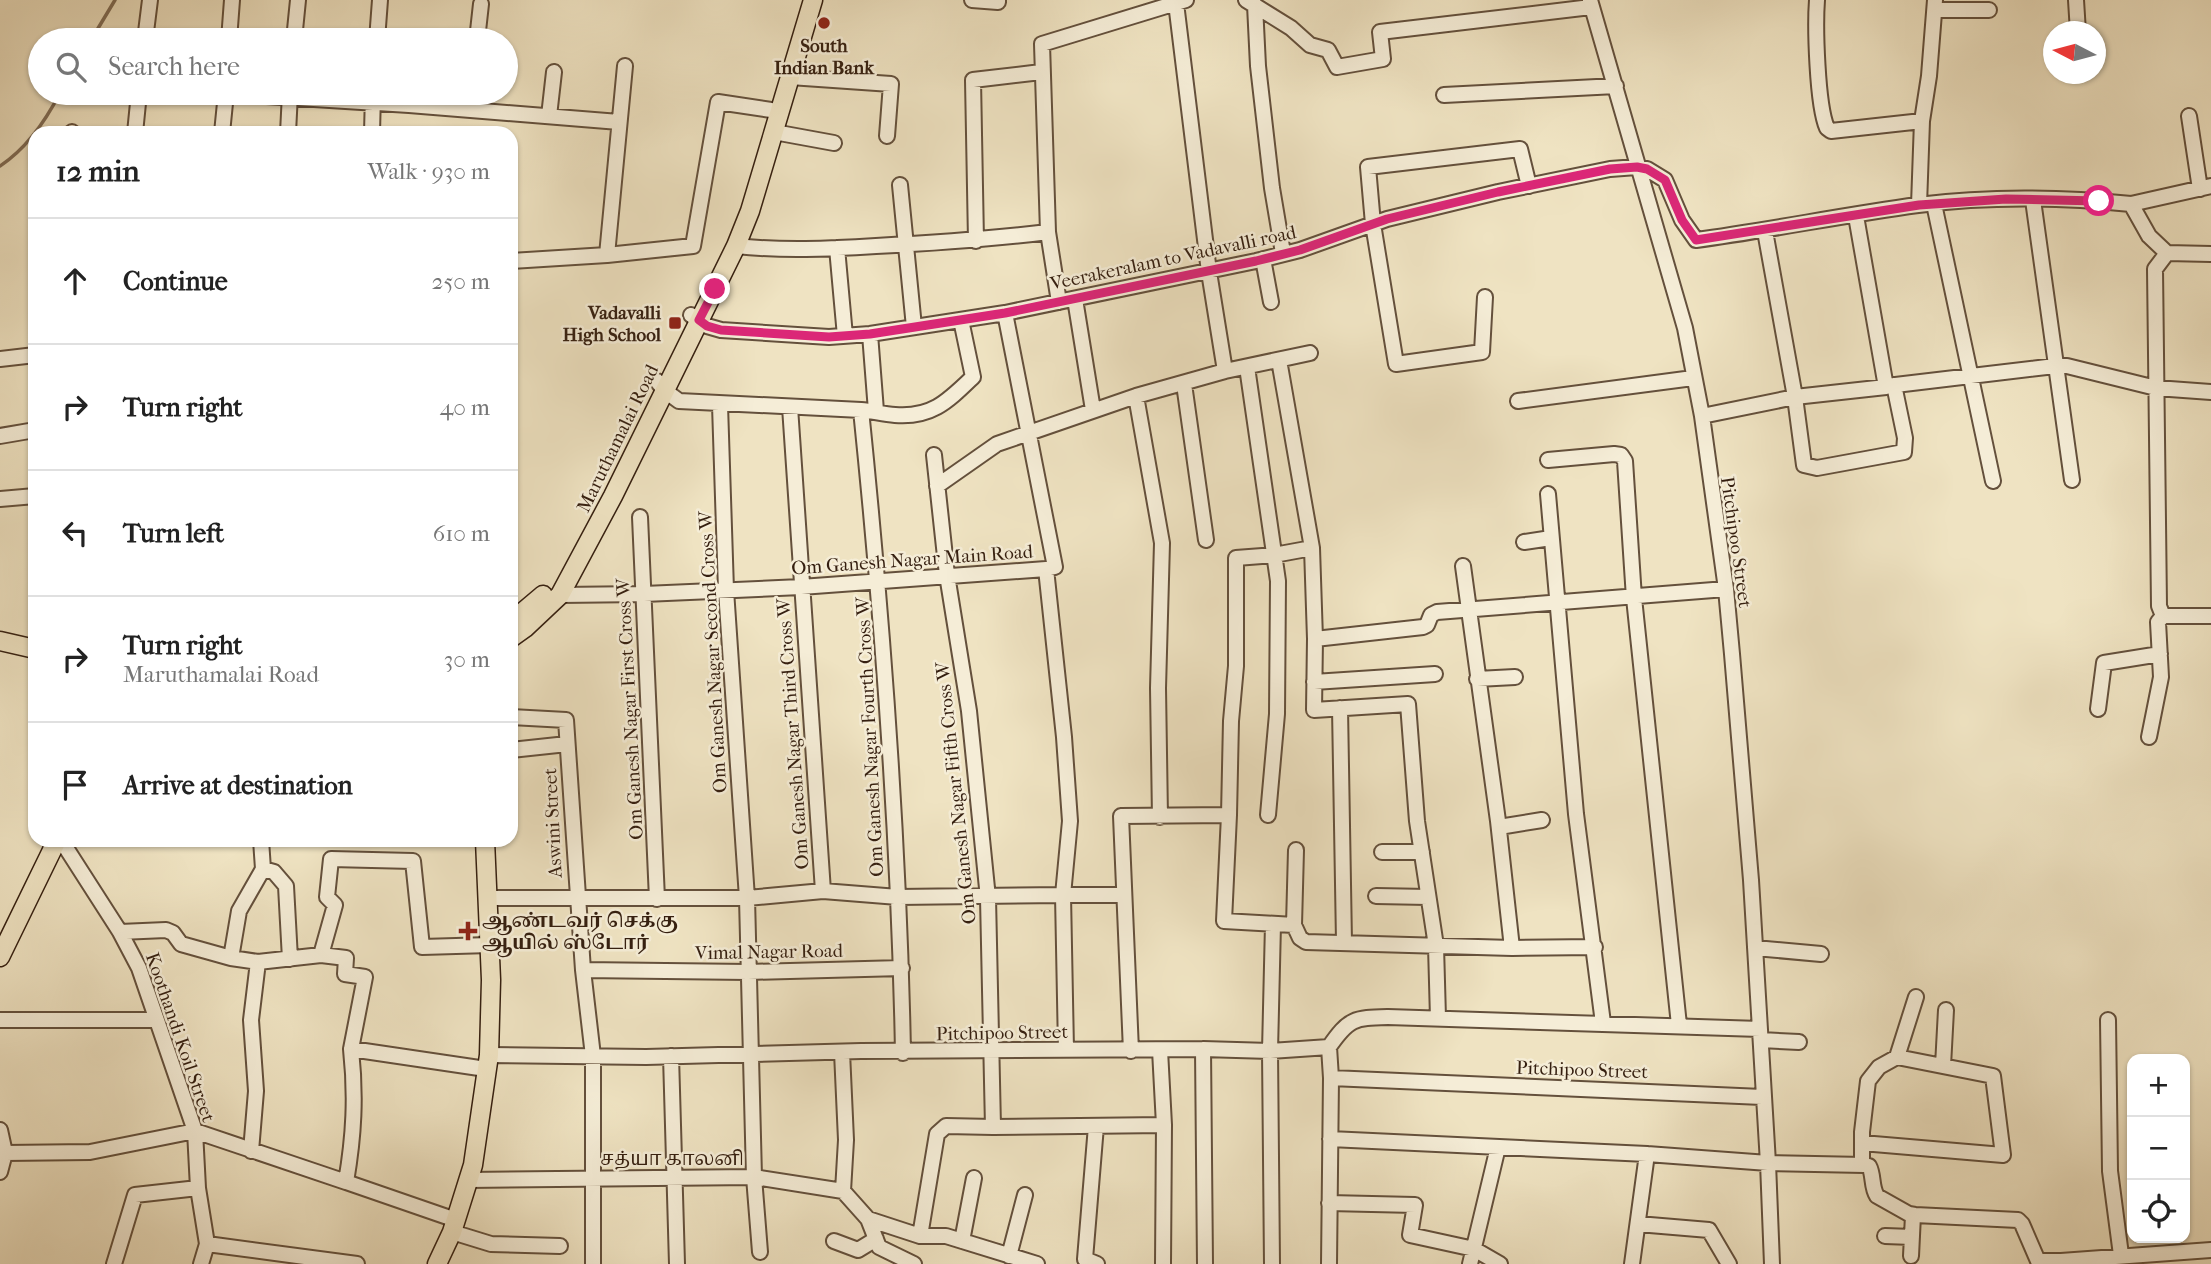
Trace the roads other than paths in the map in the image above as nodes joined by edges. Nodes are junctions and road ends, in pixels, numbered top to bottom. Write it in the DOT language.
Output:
graph roads {
  1 [pos="150,0"];
  2 [pos="232,0"];
  3 [pos="298,0"];
  4 [pos="380,0"];
  5 [pos="802,0"];
  6 [pos="813,0"];
  7 [pos="972,0"];
  8 [pos="998,0"];
  9 [pos="1817,0"];
  10 [pos="2076,0"];
  11 [pos="1181,1"];
  12 [pos="1251,2"];
  13 [pos="1590,3"];
  14 [pos="481,4"];
  15 [pos="1935,5"];
  16 [pos="1989,10"];
  17 [pos="2077,21"];
  18 [pos="146,28"];
  19 [pos="230,28"];
  20 [pos="295,28"];
  21 [pos="378,28"];
  22 [pos="478,28"];
  23 [pos="625,65"];
  24 [pos="554,72"];
  25 [pos="1041,72"];
  26 [pos="790,77"];
  27 [pos="1616,86"];
  28 [pos="1444,95"];
  29 [pos="138,105"];
  30 [pos="225,105"];
  31 [pos="289,105"];
  32 [pos="373,105"];
  33 [pos="429,105"];
  34 [pos="470,105"];
  35 [pos="469,110"];
  36 [pos="771,110"];
  37 [pos="2189,116"];
  38 [pos="549,117"];
  39 [pos="1922,121"];
  40 [pos="619,122"];
  41 [pos="136,126"];
  42 [pos="223,126"];
  43 [pos="288,126"];
  44 [pos="372,126"];
  45 [pos="774,132"];
  46 [pos="887,136"];
  47 [pos="834,143"];
  48 [pos="1637,167"];
  49 [pos="900,185"];
  50 [pos="1529,186"];
  51 [pos="2205,187"];
  52 [pos="2033,200"];
  53 [pos="1934,204"];
  54 [pos="2132,204"];
  55 [pos="1919,205"];
  56 [pos="1856,216"];
  57 [pos="1373,225"];
  58 [pos="1765,231"];
  59 [pos="1048,232"];
  60 [pos="976,241"];
  61 [pos="906,245"];
  62 [pos="736,246"];
  63 [pos="837,248"];
  64 [pos="1283,253"];
  65 [pos="2167,253"];
  66 [pos="2211,254"];
  67 [pos="607,255"];
  68 [pos="1263,259"];
  69 [pos="518,261"];
  70 [pos="1209,272"];
  71 [pos="1485,297"];
  72 [pos="1075,299"];
  73 [pos="1059,302"];
  74 [pos="1271,302"];
  75 [pos="1005,313"];
  76 [pos="695,317"];
  77 [pos="961,320"];
  78 [pos="914,327"];
  79 [pos="870,334"];
  80 [pos="845,336"];
  81 [pos="1310,354"];
  82 [pos="28,356"];
  83 [pos="0,359"];
  84 [pos="1279,360"];
  85 [pos="2055,366"];
  86 [pos="1247,367"];
  87 [pos="1225,370"];
  88 [pos="1972,375"];
  89 [pos="1693,378"];
  90 [pos="1184,384"];
  91 [pos="661,386"];
  92 [pos="1890,386"];
  93 [pos="2156,388"];
  94 [pos="2211,392"];
  95 [pos="1136,397"];
  96 [pos="1795,397"];
  97 [pos="1518,401"];
  98 [pos="720,404"];
  99 [pos="790,407"];
  100 [pos="1093,410"];
  101 [pos="868,411"];
  102 [pos="1702,416"];
  103 [pos="28,431"];
  104 [pos="1027,433"];
  105 [pos="0,436"];
  106 [pos="934,455"];
  107 [pos="1548,460"];
  108 [pos="2071,480"];
  109 [pos="1993,481"];
  110 [pos="937,486"];
  111 [pos="1548,494"];
  112 [pos="28,497"];
  113 [pos="0,499"];
  114 [pos="640,517"];
  115 [pos="1551,538"];
  116 [pos="1206,540"];
  117 [pos="1524,542"];
  118 [pos="1312,548"];
  119 [pos="1274,555"];
  120 [pos="1463,566"];
  121 [pos="1046,569"];
  122 [pos="947,575"];
  123 [pos="878,580"];
  124 [pos="801,587"];
  125 [pos="1726,589"];
  126 [pos="726,590"];
  127 [pos="644,594"];
  128 [pos="560,595"];
  129 [pos="1634,598"];
  130 [pos="1557,604"];
  131 [pos="1467,610"];
  132 [pos="2162,616"];
  133 [pos="2211,616"];
  134 [pos="518,626"];
  135 [pos="518,629"];
  136 [pos="1315,639"];
  137 [pos="0,640"];
  138 [pos="28,647"];
  139 [pos="0,654"];
  140 [pos="2160,654"];
  141 [pos="28,659"];
  142 [pos="1435,674"];
  143 [pos="1515,677"];
  144 [pos="1478,679"];
  145 [pos="1314,682"];
  146 [pos="1340,708"];
  147 [pos="2098,709"];
  148 [pos="518,717"];
  149 [pos="2149,737"];
  150 [pos="567,744"];
  151 [pos="518,749"];
  152 [pos="1229,815"];
  153 [pos="1268,815"];
  154 [pos="1160,817"];
  155 [pos="1542,820"];
  156 [pos="1499,827"];
  157 [pos="43,847"];
  158 [pos="55,847"];
  159 [pos="64,847"];
  160 [pos="261,847"];
  161 [pos="485,847"];
  162 [pos="1296,850"];
  163 [pos="1382,852"];
  164 [pos="1422,852"];
  165 [pos="263,869"];
  166 [pos="823,891"];
  167 [pos="1063,895"];
  168 [pos="1124,895"];
  169 [pos="1376,896"];
  170 [pos="898,897"];
  171 [pos="1428,897"];
  172 [pos="487,898"];
  173 [pos="576,898"];
  174 [pos="747,898"];
  175 [pos="988,898"];
  176 [pos="657,899"];
  177 [pos="1273,924"];
  178 [pos="1294,925"];
  179 [pos="120,932"];
  180 [pos="0,934"];
  181 [pos="1344,942"];
  182 [pos="490,945"];
  183 [pos="1436,946"];
  184 [pos="1595,947"];
  185 [pos="1512,948"];
  186 [pos="1755,948"];
  187 [pos="1821,954"];
  188 [pos="321,955"];
  189 [pos="0,957"];
  190 [pos="232,958"];
  191 [pos="290,959"];
  192 [pos="258,962"];
  193 [pos="902,968"];
  194 [pos="583,970"];
  195 [pos="748,972"];
  196 [pos="1916,997"];
  197 [pos="1946,1010"];
  198 [pos="1438,1018"];
  199 [pos="0,1020"];
  200 [pos="156,1020"];
  201 [pos="2108,1020"];
  202 [pos="1603,1023"];
  203 [pos="1679,1026"];
  204 [pos="1760,1034"];
  205 [pos="1800,1042"];
  206 [pos="1329,1047"];
  207 [pos="351,1049"];
  208 [pos="1203,1049"];
  209 [pos="1066,1050"];
  210 [pos="1160,1050"];
  211 [pos="990,1051"];
  212 [pos="1132,1051"];
  213 [pos="1270,1051"];
  214 [pos="842,1052"];
  215 [pos="904,1053"];
  216 [pos="752,1054"];
  217 [pos="593,1056"];
  218 [pos="671,1056"];
  219 [pos="1898,1058"];
  220 [pos="488,1062"];
  221 [pos="1942,1066"];
  222 [pos="1331,1078"];
  223 [pos="1762,1097"];
  224 [pos="1164,1125"];
  225 [pos="1096,1126"];
  226 [pos="993,1127"];
  227 [pos="0,1130"];
  228 [pos="195,1131"];
  229 [pos="1330,1139"];
  230 [pos="1862,1143"];
  231 [pos="1498,1147"];
  232 [pos="251,1151"];
  233 [pos="5,1153"];
  234 [pos="1647,1154"];
  235 [pos="1768,1163"];
  236 [pos="1862,1165"];
  237 [pos="0,1172"];
  238 [pos="754,1177"];
  239 [pos="593,1178"];
  240 [pos="674,1178"];
  241 [pos="974,1178"];
  242 [pos="468,1180"];
  243 [pos="346,1182"];
  244 [pos="198,1188"];
  245 [pos="843,1191"];
  246 [pos="1025,1195"];
  247 [pos="1329,1203"];
  248 [pos="1913,1214"];
  249 [pos="868,1219"];
  250 [pos="1638,1224"];
  251 [pos="454,1226"];
  252 [pos="920,1236"];
  253 [pos="1885,1236"];
  254 [pos="1912,1237"];
  255 [pos="876,1239"];
  256 [pos="834,1241"];
  257 [pos="962,1241"];
  258 [pos="207,1244"];
  259 [pos="560,1246"];
  260 [pos="1474,1249"];
  261 [pos="2211,1250"];
  262 [pos="760,1252"];
  263 [pos="2121,1255"];
  264 [pos="1009,1256"];
  265 [pos="1911,1256"];
  266 [pos="2061,1263"];
  267 [pos="114,1264"];
  268 [pos="201,1264"];
  269 [pos="357,1264"];
  270 [pos="436,1264"];
  271 [pos="593,1264"];
  272 [pos="677,1264"];
  273 [pos="914,1264"];
  274 [pos="1037,1264"];
  275 [pos="1097,1264"];
  276 [pos="1163,1264"];
  277 [pos="1205,1264"];
  278 [pos="1272,1264"];
  279 [pos="1329,1264"];
  280 [pos="1470,1264"];
  281 [pos="1500,1264"];
  282 [pos="1632,1264"];
  283 [pos="1729,1264"];
  284 [pos="1772,1264"];
  1 -- 18 [label="street"];
  2 -- 19 [label="street"];
  3 -- 20 [label="street"];
  4 -- 21 [label="street"];
  5 -- 36 [label="main road, Maruthamalai Road"];
  6 -- 26 [label="main road, Maruthamalai Road"];
  7 -- 8 [label="street"];
  9 -- 39 [label="street"];
  10 -- 17 [label="street"];
  11 -- 25 [label="street"];
  11 -- 70 [label="street"];
  12 -- 13 [label="street"];
  12 -- 64 [label="street"];
  13 -- 27 [label="street, Pitchipoo Street"];
  14 -- 22 [label="street"];
  15 -- 16 [label="street"];
  15 -- 39 [label="street"];
  23 -- 40 [label="street"];
  24 -- 38 [label="street"];
  25 -- 59 [label="street"];
  25 -- 60 [label="street"];
  26 -- 45 [label="main road, Maruthamalai Road"];
  26 -- 46 [label="street"];
  27 -- 28 [label="street"];
  27 -- 48 [label="street, Pitchipoo Street"];
  29 -- 41 [label="street"];
  30 -- 42 [label="street"];
  31 -- 43 [label="street"];
  32 -- 44 [label="street"];
  33 -- 35 [label="street"];
  34 -- 35 [label="street"];
  35 -- 38 [label="street"];
  36 -- 67 [label="street"];
  36 -- 76 [label="main road, Maruthamalai Road"];
  37 -- 51 [label="street"];
  38 -- 40 [label="street"];
  39 -- 55 [label="street"];
  40 -- 67 [label="street"];
  45 -- 47 [label="street"];
  45 -- 62 [label="main road, Maruthamalai Road"];
  48 -- 50 [label="street, Veerakeralam to Vadavalli road"];
  48 -- 58 [label="street"];
  48 -- 89 [label="street, Pitchipoo Street"];
  49 -- 61 [label="street"];
  50 -- 57 [label="street, Veerakeralam to Vadavalli road"];
  50 -- 57 [label="street"];
  51 -- 54 [label="street"];
  52 -- 53 [label="street"];
  52 -- 54 [label="street"];
  52 -- 85 [label="street"];
  53 -- 55 [label="street"];
  53 -- 88 [label="street"];
  54 -- 65 [label="street"];
  55 -- 56 [label="street"];
  56 -- 58 [label="street"];
  56 -- 92 [label="street"];
  57 -- 64 [label="street, Veerakeralam to Vadavalli road"];
  57 -- 71 [label="street"];
  58 -- 96 [label="street"];
  59 -- 60 [label="street"];
  59 -- 73 [label="street"];
  60 -- 61 [label="street"];
  61 -- 63 [label="street"];
  61 -- 78 [label="street"];
  62 -- 63 [label="street"];
  62 -- 76 [label="main road, Maruthamalai Road"];
  63 -- 80 [label="street"];
  64 -- 68 [label="street, Veerakeralam to Vadavalli road"];
  65 -- 66 [label="street"];
  65 -- 93 [label="street"];
  67 -- 69 [label="street"];
  68 -- 70 [label="street, Veerakeralam to Vadavalli road"];
  68 -- 74 [label="street"];
  70 -- 72 [label="street, Veerakeralam to Vadavalli road"];
  70 -- 87 [label="street"];
  72 -- 73 [label="street, Veerakeralam to Vadavalli road"];
  72 -- 100 [label="street"];
  73 -- 75 [label="street, Veerakeralam to Vadavalli road"];
  75 -- 77 [label="street, Veerakeralam to Vadavalli road"];
  75 -- 104 [label="street"];
  76 -- 80 [label="street, Veerakeralam to Vadavalli road"];
  76 -- 91 [label="main road, Maruthamalai Road"];
  77 -- 78 [label="street, Veerakeralam to Vadavalli road"];
  77 -- 101 [label="street"];
  78 -- 79 [label="street, Veerakeralam to Vadavalli road"];
  79 -- 80 [label="street, Veerakeralam to Vadavalli road"];
  79 -- 101 [label="street, Om Ganesh Nagar Fourth Cross W"];
  81 -- 84 [label="street"];
  82 -- 83 [label="street"];
  84 -- 86 [label="street"];
  84 -- 118 [label="street"];
  85 -- 88 [label="street"];
  85 -- 93 [label="street"];
  85 -- 108 [label="street"];
  86 -- 87 [label="street"];
  86 -- 119 [label="street"];
  87 -- 90 [label="street"];
  88 -- 92 [label="street"];
  88 -- 109 [label="street"];
  89 -- 97 [label="street"];
  89 -- 102 [label="street, Pitchipoo Street"];
  90 -- 95 [label="street"];
  90 -- 116 [label="street"];
  91 -- 98 [label="street"];
  91 -- 128 [label="main road, Maruthamalai Road"];
  91 -- 134 [label="main road, Maruthamalai Road"];
  92 -- 96 [label="street"];
  92 -- 96 [label="street"];
  93 -- 94 [label="street"];
  93 -- 132 [label="street"];
  95 -- 100 [label="street"];
  95 -- 154 [label="street"];
  96 -- 102 [label="street"];
  98 -- 99 [label="street"];
  98 -- 126 [label="street, Om Ganesh Nagar Second Cross W"];
  99 -- 101 [label="street"];
  99 -- 124 [label="street, Om Ganesh Nagar Third Cross W"];
  100 -- 104 [label="street"];
  101 -- 123 [label="street, Om Ganesh Nagar Fourth Cross W"];
  102 -- 125 [label="street, Pitchipoo Street"];
  103 -- 105 [label="street"];
  104 -- 110 [label="street"];
  104 -- 121 [label="street"];
  106 -- 110 [label="street, Om Ganesh Nagar Fifth Cross W"];
  107 -- 129 [label="street"];
  110 -- 122 [label="street, Om Ganesh Nagar Fifth Cross W"];
  111 -- 115 [label="street"];
  112 -- 113 [label="street"];
  114 -- 127 [label="street, Om Ganesh Nagar First Cross W"];
  115 -- 117 [label="street"];
  115 -- 130 [label="street"];
  118 -- 119 [label="street"];
  118 -- 136 [label="street"];
  119 -- 152 [label="street"];
  119 -- 153 [label="street"];
  120 -- 131 [label="street"];
  121 -- 122 [label="street, Om Ganesh Nagar Main Road"];
  121 -- 167 [label="street, Om Ganesh Nagar Main Road"];
  122 -- 123 [label="street, Om Ganesh Nagar Main Road"];
  122 -- 175 [label="street, Om Ganesh Nagar Fifth Cross W"];
  123 -- 124 [label="street, Om Ganesh Nagar Main Road"];
  123 -- 170 [label="street, Om Ganesh Nagar Fourth Cross W"];
  124 -- 126 [label="street, Om Ganesh Nagar Main Road"];
  124 -- 166 [label="street, Om Ganesh Nagar Third Cross W"];
  125 -- 129 [label="street"];
  125 -- 186 [label="street, Pitchipoo Street"];
  126 -- 127 [label="street, Om Ganesh Nagar Main Road"];
  126 -- 174 [label="street, Om Ganesh Nagar Second Cross W"];
  127 -- 128 [label="street, Om Ganesh Nagar Main Road"];
  127 -- 176 [label="street, Om Ganesh Nagar First Cross W"];
  128 -- 135 [label="main road, Maruthamalai Road"];
  129 -- 130 [label="street"];
  129 -- 203 [label="street"];
  130 -- 131 [label="street"];
  130 -- 184 [label="street"];
  131 -- 136 [label="street"];
  131 -- 144 [label="street"];
  132 -- 133 [label="street"];
  132 -- 140 [label="street"];
  136 -- 145 [label="street"];
  137 -- 138 [label="main road"];
  139 -- 141 [label="main road"];
  140 -- 147 [label="street"];
  140 -- 149 [label="street"];
  142 -- 145 [label="street"];
  143 -- 144 [label="street"];
  144 -- 156 [label="street"];
  145 -- 146 [label="street"];
  146 -- 164 [label="street"];
  146 -- 181 [label="street"];
  148 -- 150 [label="street"];
  150 -- 151 [label="street"];
  150 -- 173 [label="street, Aswini Street"];
  152 -- 154 [label="street"];
  152 -- 177 [label="street"];
  154 -- 168 [label="street"];
  155 -- 156 [label="street"];
  156 -- 185 [label="street"];
  157 -- 180 [label="main road"];
  158 -- 189 [label="main road"];
  159 -- 179 [label="street, Koothandi Koil Street"];
  160 -- 165 [label="street"];
  161 -- 172 [label="main road"];
  162 -- 178 [label="street"];
  163 -- 164 [label="street"];
  164 -- 171 [label="street"];
  165 -- 190 [label="street"];
  165 -- 191 [label="street"];
  166 -- 170 [label="street"];
  166 -- 174 [label="street"];
  167 -- 168 [label="street"];
  167 -- 175 [label="street"];
  167 -- 209 [label="street, Om Ganesh Nagar Main Road"];
  168 -- 212 [label="street"];
  169 -- 171 [label="street"];
  170 -- 175 [label="street"];
  170 -- 193 [label="street, Om Ganesh Nagar Fourth Cross W"];
  171 -- 183 [label="street"];
  172 -- 173 [label="street"];
  172 -- 182 [label="main road"];
  173 -- 176 [label="street"];
  173 -- 194 [label="street"];
  174 -- 176 [label="street"];
  174 -- 195 [label="street, Om Ganesh Nagar Second Cross W"];
  175 -- 211 [label="street, Om Ganesh Nagar Fifth Cross W"];
  177 -- 178 [label="street"];
  177 -- 213 [label="street"];
  178 -- 181 [label="street"];
  179 -- 190 [label="street"];
  179 -- 200 [label="street, Koothandi Koil Street"];
  181 -- 183 [label="street"];
  182 -- 188 [label="street"];
  182 -- 220 [label="main road"];
  183 -- 185 [label="street"];
  183 -- 198 [label="street"];
  184 -- 185 [label="street"];
  184 -- 202 [label="street"];
  186 -- 187 [label="street"];
  186 -- 204 [label="street, Pitchipoo Street"];
  188 -- 191 [label="street"];
  188 -- 207 [label="street"];
  190 -- 192 [label="street"];
  191 -- 192 [label="street"];
  192 -- 232 [label="street"];
  193 -- 195 [label="street, Vimal Nagar Road"];
  193 -- 215 [label="street, Om Ganesh Nagar Fourth Cross W"];
  194 -- 195 [label="street, Vimal Nagar Road"];
  194 -- 217 [label="street"];
  195 -- 216 [label="street, சத்யா காலனி"];
  196 -- 219 [label="street"];
  197 -- 221 [label="street"];
  198 -- 202 [label="street"];
  198 -- 206 [label="street"];
  199 -- 200 [label="street"];
  200 -- 228 [label="street, Koothandi Koil Street"];
  201 -- 263 [label="street"];
  202 -- 203 [label="street"];
  203 -- 204 [label="street"];
  204 -- 205 [label="street"];
  204 -- 223 [label="street, Pitchipoo Street"];
  206 -- 213 [label="street, Pitchipoo Street"];
  206 -- 222 [label="street"];
  207 -- 220 [label="street, Pitchipoo Street"];
  207 -- 243 [label="street"];
  208 -- 210 [label="street, Pitchipoo Street"];
  208 -- 213 [label="street, Pitchipoo Street"];
  208 -- 277 [label="street"];
  209 -- 211 [label="street, Pitchipoo Street"];
  209 -- 212 [label="street, Pitchipoo Street"];
  210 -- 212 [label="street, Pitchipoo Street"];
  210 -- 224 [label="street"];
  211 -- 215 [label="street, Pitchipoo Street"];
  211 -- 226 [label="street, Om Ganesh Nagar Fifth Cross W"];
  213 -- 278 [label="street"];
  214 -- 215 [label="street, Pitchipoo Street"];
  214 -- 216 [label="street, Pitchipoo Street"];
  214 -- 245 [label="street"];
  216 -- 218 [label="street, Pitchipoo Street"];
  216 -- 238 [label="street, சத்யா காலனி"];
  217 -- 218 [label="street, Pitchipoo Street"];
  217 -- 220 [label="street, Pitchipoo Street"];
  217 -- 239 [label="street"];
  218 -- 240 [label="street"];
  219 -- 221 [label="street"];
  219 -- 230 [label="street"];
  220 -- 242 [label="main road"];
  221 -- 230 [label="street"];
  222 -- 223 [label="street, Pitchipoo Street"];
  222 -- 229 [label="street"];
  223 -- 235 [label="street"];
  224 -- 225 [label="street"];
  224 -- 276 [label="street"];
  225 -- 226 [label="street"];
  225 -- 275 [label="street"];
  226 -- 252 [label="street"];
  227 -- 233 [label="street"];
  228 -- 232 [label="street"];
  228 -- 233 [label="street"];
  228 -- 244 [label="street, Koothandi Koil Street"];
  229 -- 231 [label="street"];
  229 -- 247 [label="street"];
  230 -- 236 [label="street"];
  231 -- 234 [label="street"];
  231 -- 260 [label="street"];
  232 -- 243 [label="street"];
  233 -- 237 [label="street"];
  234 -- 235 [label="street"];
  234 -- 250 [label="street"];
  235 -- 236 [label="street"];
  235 -- 284 [label="street"];
  236 -- 248 [label="street"];
  238 -- 240 [label="street, சத்யா காலனி"];
  238 -- 245 [label="street"];
  238 -- 262 [label="street"];
  239 -- 240 [label="street, சத்யா காலனி"];
  239 -- 242 [label="street, சத்யா காலனி"];
  239 -- 271 [label="street"];
  240 -- 272 [label="street"];
  241 -- 257 [label="street"];
  242 -- 251 [label="main road"];
  243 -- 251 [label="street"];
  244 -- 258 [label="street, Koothandi Koil Street"];
  244 -- 267 [label="street"];
  245 -- 249 [label="street"];
  246 -- 264 [label="street"];
  247 -- 260 [label="street"];
  247 -- 279 [label="street"];
  248 -- 254 [label="street"];
  248 -- 266 [label="street"];
  249 -- 252 [label="street"];
  249 -- 255 [label="street"];
  250 -- 282 [label="street"];
  250 -- 283 [label="street"];
  251 -- 259 [label="street"];
  251 -- 270 [label="main road"];
  252 -- 257 [label="street"];
  253 -- 254 [label="street"];
  254 -- 265 [label="street"];
  255 -- 256 [label="street"];
  255 -- 273 [label="street"];
  257 -- 264 [label="street"];
  258 -- 268 [label="street, Koothandi Koil Street"];
  258 -- 269 [label="street"];
  260 -- 280 [label="street"];
  260 -- 281 [label="street"];
  261 -- 263 [label="street"];
  263 -- 266 [label="street"];
  264 -- 274 [label="street"];
}
